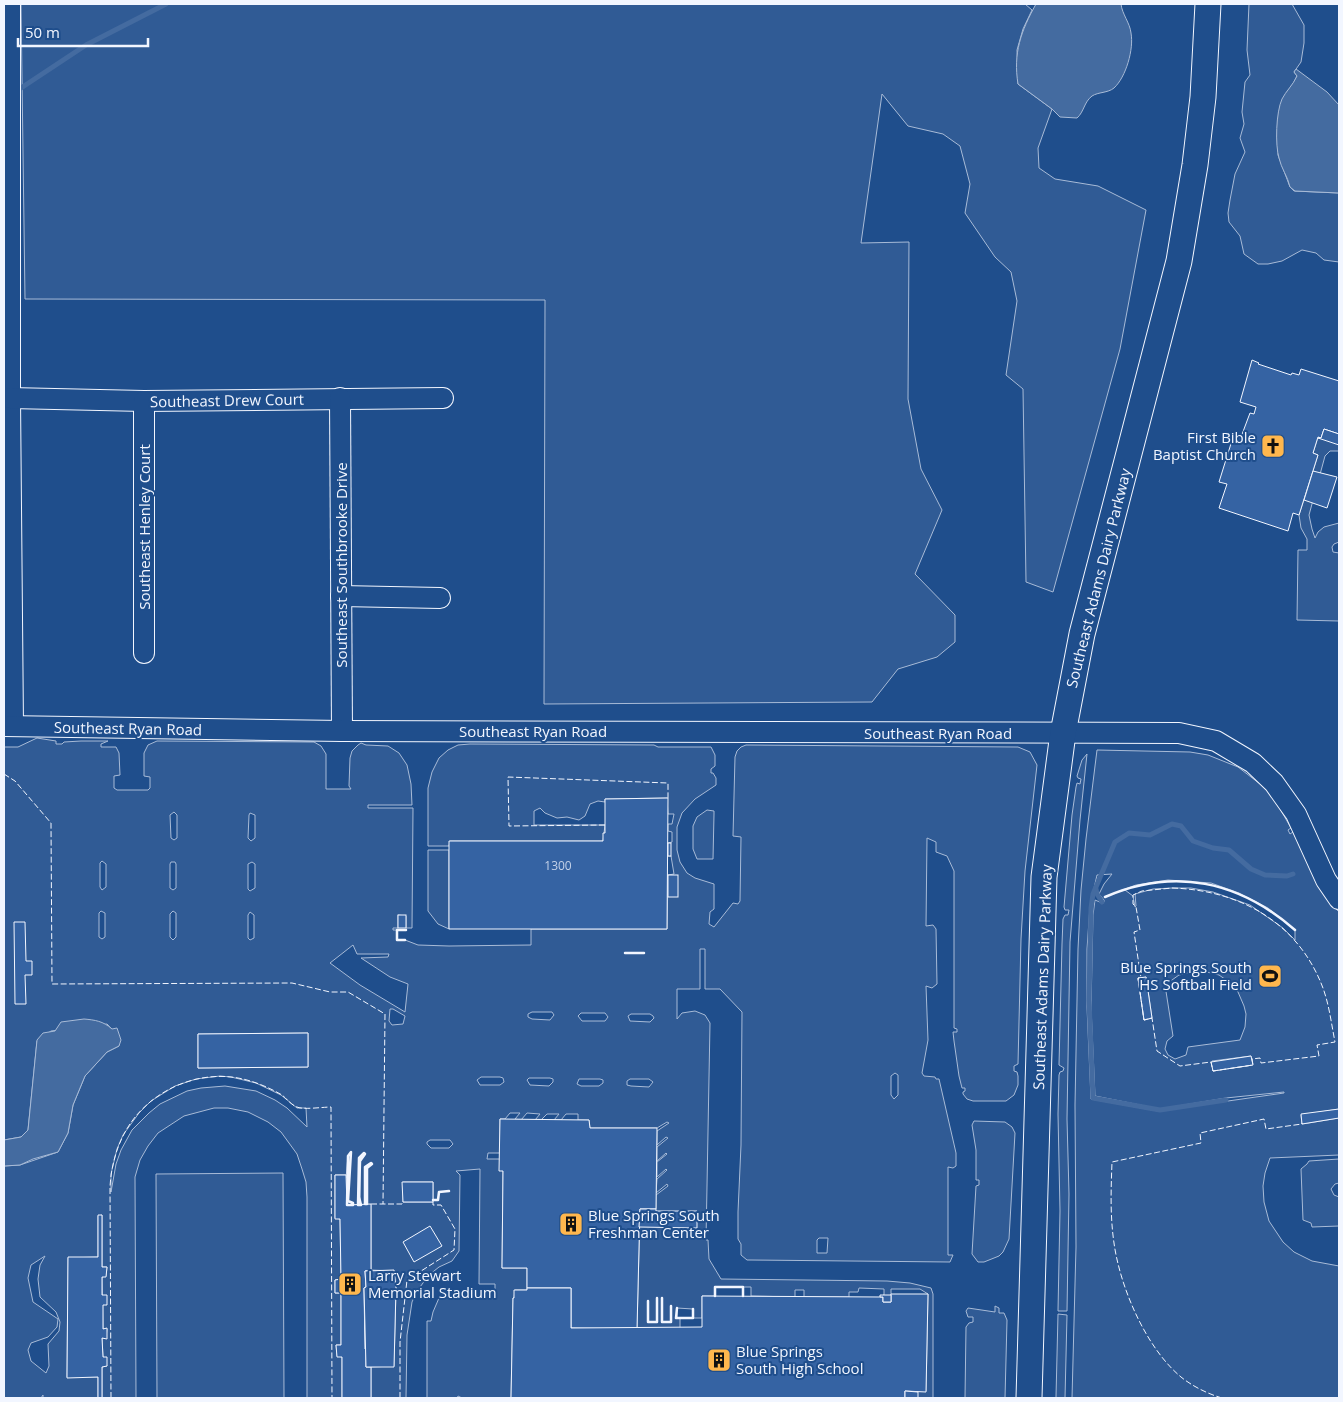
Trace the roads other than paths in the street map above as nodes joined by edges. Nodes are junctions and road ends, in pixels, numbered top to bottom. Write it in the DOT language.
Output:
graph roads {
  1 [pos="10,4"];
  2 [pos="1208,4"];
  3 [pos="10,398"];
  4 [pos="340,398"];
  5 [pos="443,398"];
  6 [pos="144,401"];
  7 [pos="341,596"];
  8 [pos="440,598"];
  9 [pos="144,653"];
  10 [pos="8,726"];
  11 [pos="342,731"];
  12 [pos="1063,734"];
  13 [pos="1339,899"];
  14 [pos="1029,1398"];
  1 -- 3 [label="street"];
  2 -- 12 [label="main road, Southeast Adams Dairy Parkway"];
  3 -- 6 [label="street, Southeast Drew Court"];
  3 -- 10 [label="street"];
  4 -- 5 [label="street, Southeast Drew Court"];
  4 -- 6 [label="street, Southeast Drew Court"];
  4 -- 7 [label="street, Southeast Southbrooke Drive"];
  6 -- 9 [label="street, Southeast Henley Court"];
  7 -- 8 [label="street"];
  7 -- 11 [label="street, Southeast Southbrooke Drive"];
  10 -- 11 [label="street, Southeast Ryan Road"];
  11 -- 12 [label="street, Southeast Ryan Road"];
  12 -- 13 [label="street, Southeast Ryan Road"];
  12 -- 14 [label="main road, Southeast Adams Dairy Parkway"];
}
